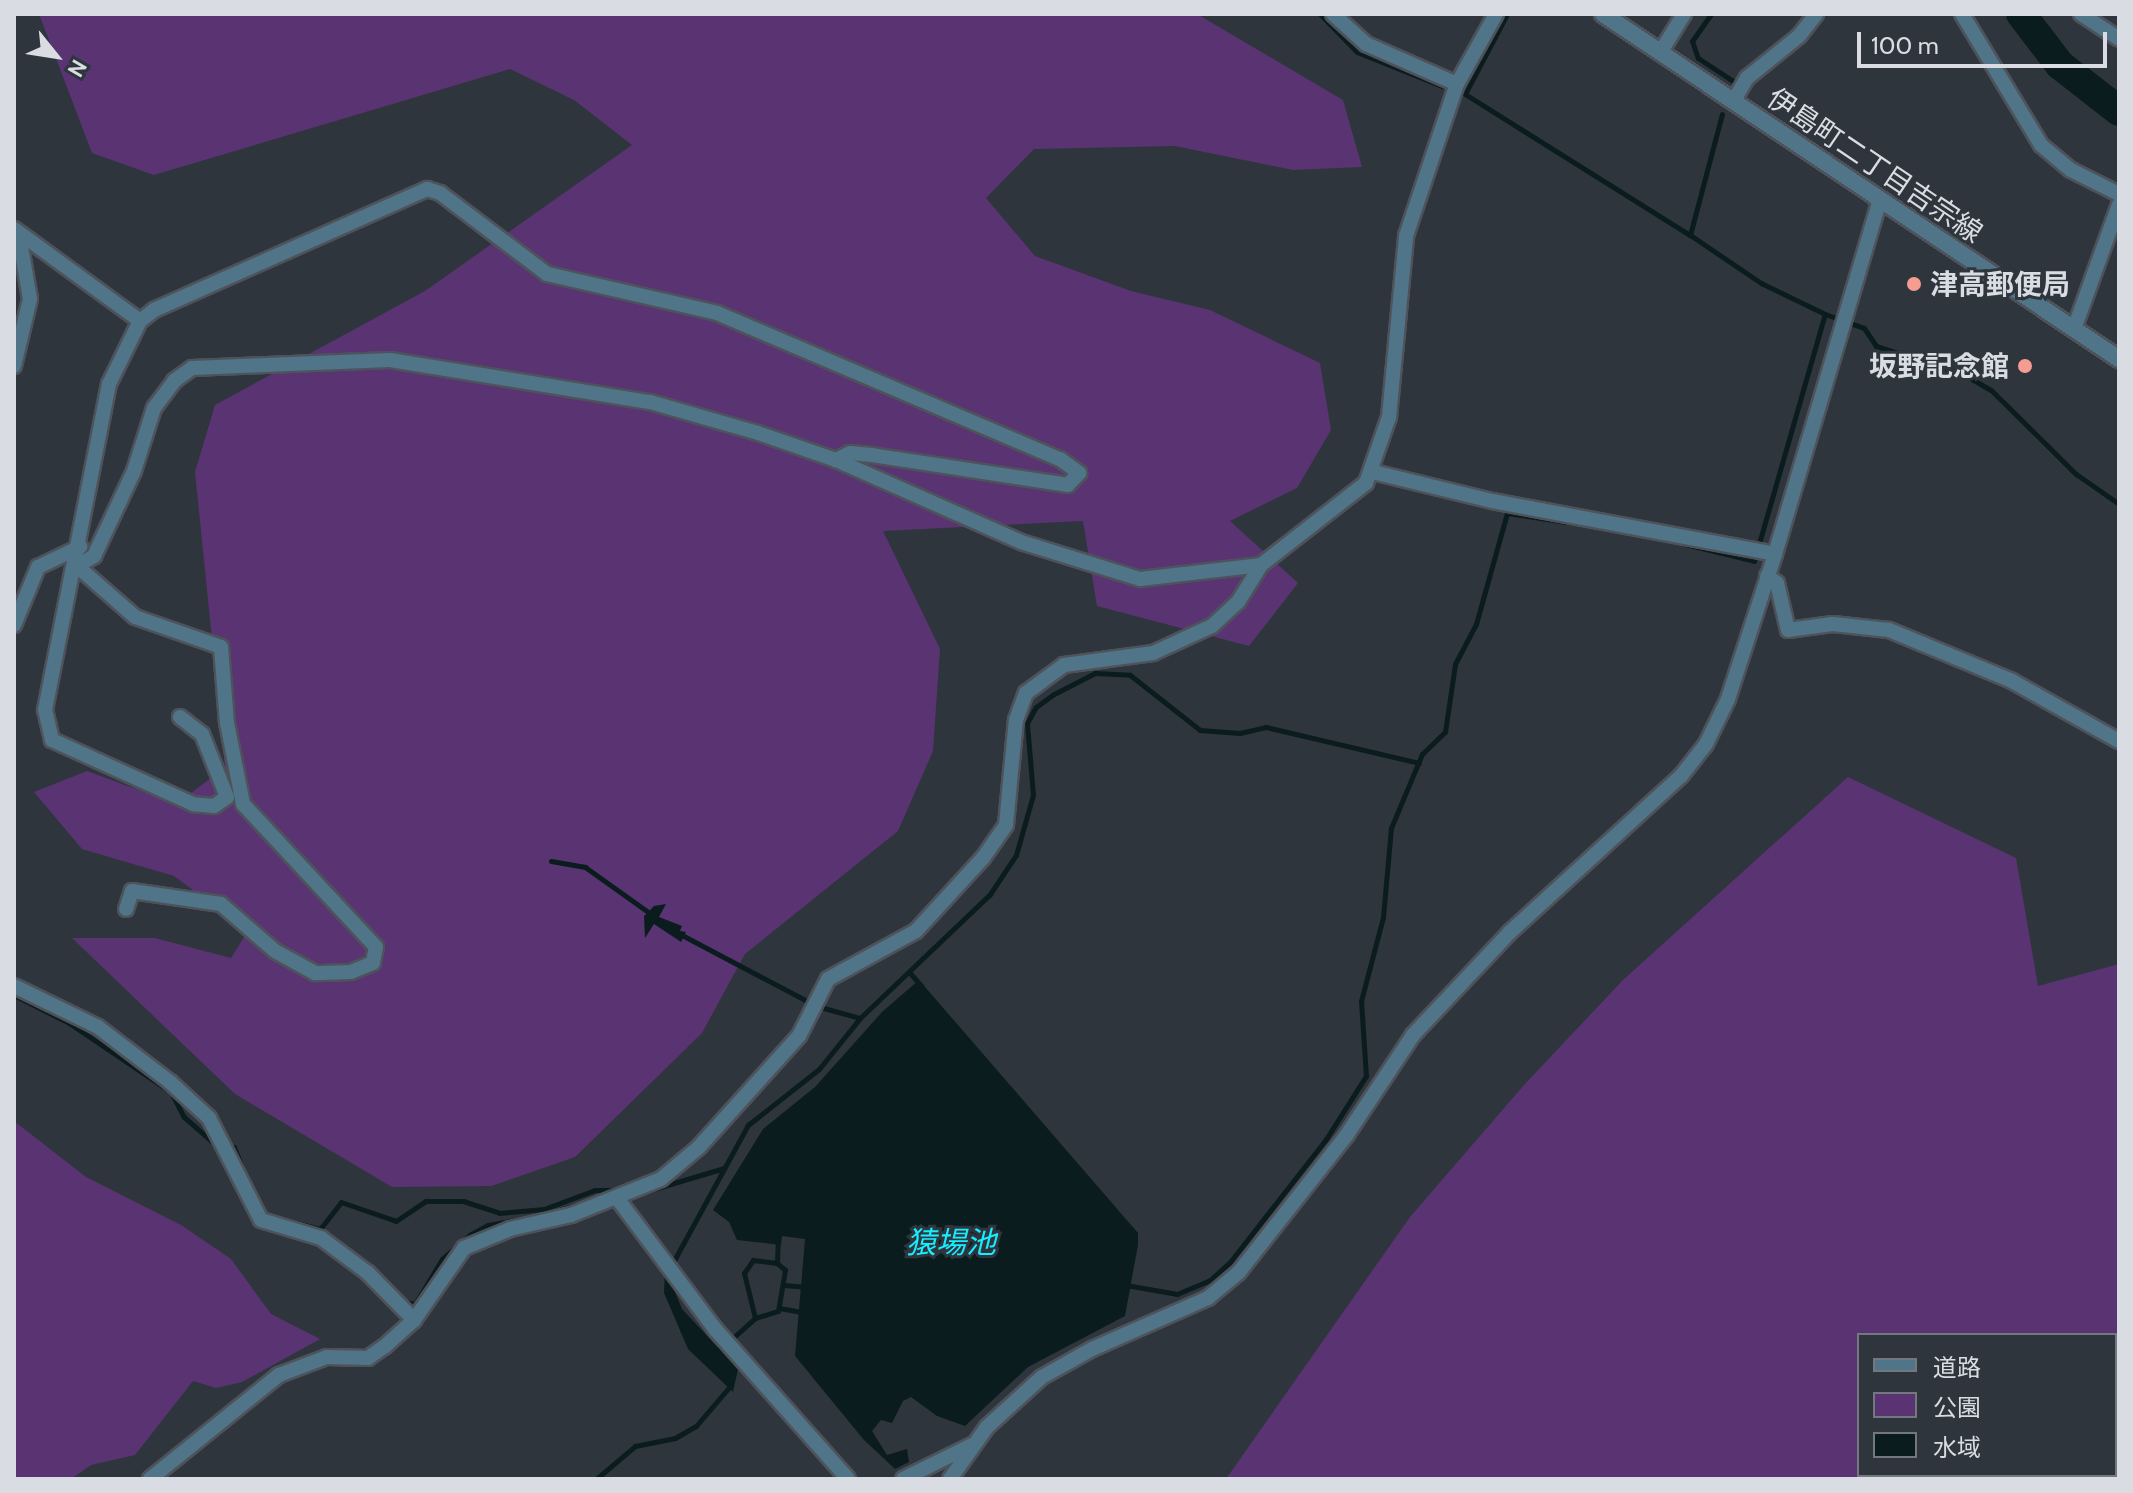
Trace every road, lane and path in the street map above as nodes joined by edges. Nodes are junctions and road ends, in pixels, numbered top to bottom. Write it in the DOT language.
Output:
graph roads {
  1 [pos="1333,14"];
  2 [pos="1496,14"];
  3 [pos="1603,14"];
  4 [pos="1684,14"];
  5 [pos="1816,14"];
  6 [pos="1962,14"];
  7 [pos="2081,14"];
  8 [pos="2119,39"];
  9 [pos="1660,53"];
  10 [pos="1457,84"];
  11 [pos="1733,102"];
  12 [pos="2119,194"];
  13 [pos="1880,199"];
  14 [pos="2119,205"];
  15 [pos="16,232"];
  16 [pos="140,321"];
  17 [pos="2074,329"];
  18 [pos="2119,359"];
  19 [pos="14,366"];
  20 [pos="836,460"];
  21 [pos="1373,472"];
  22 [pos="80,547"];
  23 [pos="1763,552"];
  24 [pos="1261,565"];
  25 [pos="77,566"];
  26 [pos="1767,576"];
  27 [pos="14,625"];
  28 [pos="180,717"];
  29 [pos="2119,741"];
  30 [pos="126,909"];
  31 [pos="14,986"];
  32 [pos="626,1194"];
  33 [pos="414,1320"];
  34 [pos="972,1445"];
  35 [pos="150,1479"];
  36 [pos="848,1479"];
  37 [pos="903,1479"];
  38 [pos="950,1479"];
  1 -- 10 [label="street"];
  2 -- 10 [label="street"];
  3 -- 9 [label="street, 伊島町二丁目吉宗線"];
  4 -- 9 [label="street"];
  5 -- 11 [label="street"];
  6 -- 12 [label="street"];
  7 -- 8 [label="street"];
  9 -- 11 [label="street, 伊島町二丁目吉宗線"];
  10 -- 21 [label="street"];
  11 -- 13 [label="street, 伊島町二丁目吉宗線"];
  13 -- 17 [label="street, 伊島町二丁目吉宗線"];
  13 -- 23 [label="street"];
  14 -- 17 [label="street"];
  15 -- 16 [label="street"];
  15 -- 19 [label="street"];
  16 -- 20 [label="street"];
  16 -- 22 [label="street"];
  17 -- 18 [label="street, 伊島町二丁目吉宗線"];
  20 -- 24 [label="street"];
  20 -- 25 [label="street"];
  21 -- 23 [label="street"];
  21 -- 24 [label="street"];
  22 -- 25 [label="street"];
  22 -- 27 [label="street"];
  23 -- 26 [label="street"];
  24 -- 32 [label="street"];
  25 -- 28 [label="street"];
  25 -- 30 [label="street"];
  26 -- 29 [label="street"];
  26 -- 34 [label="street"];
  31 -- 33 [label="street"];
  32 -- 33 [label="street"];
  32 -- 36 [label="street"];
  33 -- 35 [label="street"];
  34 -- 37 [label="street"];
  34 -- 38 [label="street"];
}
